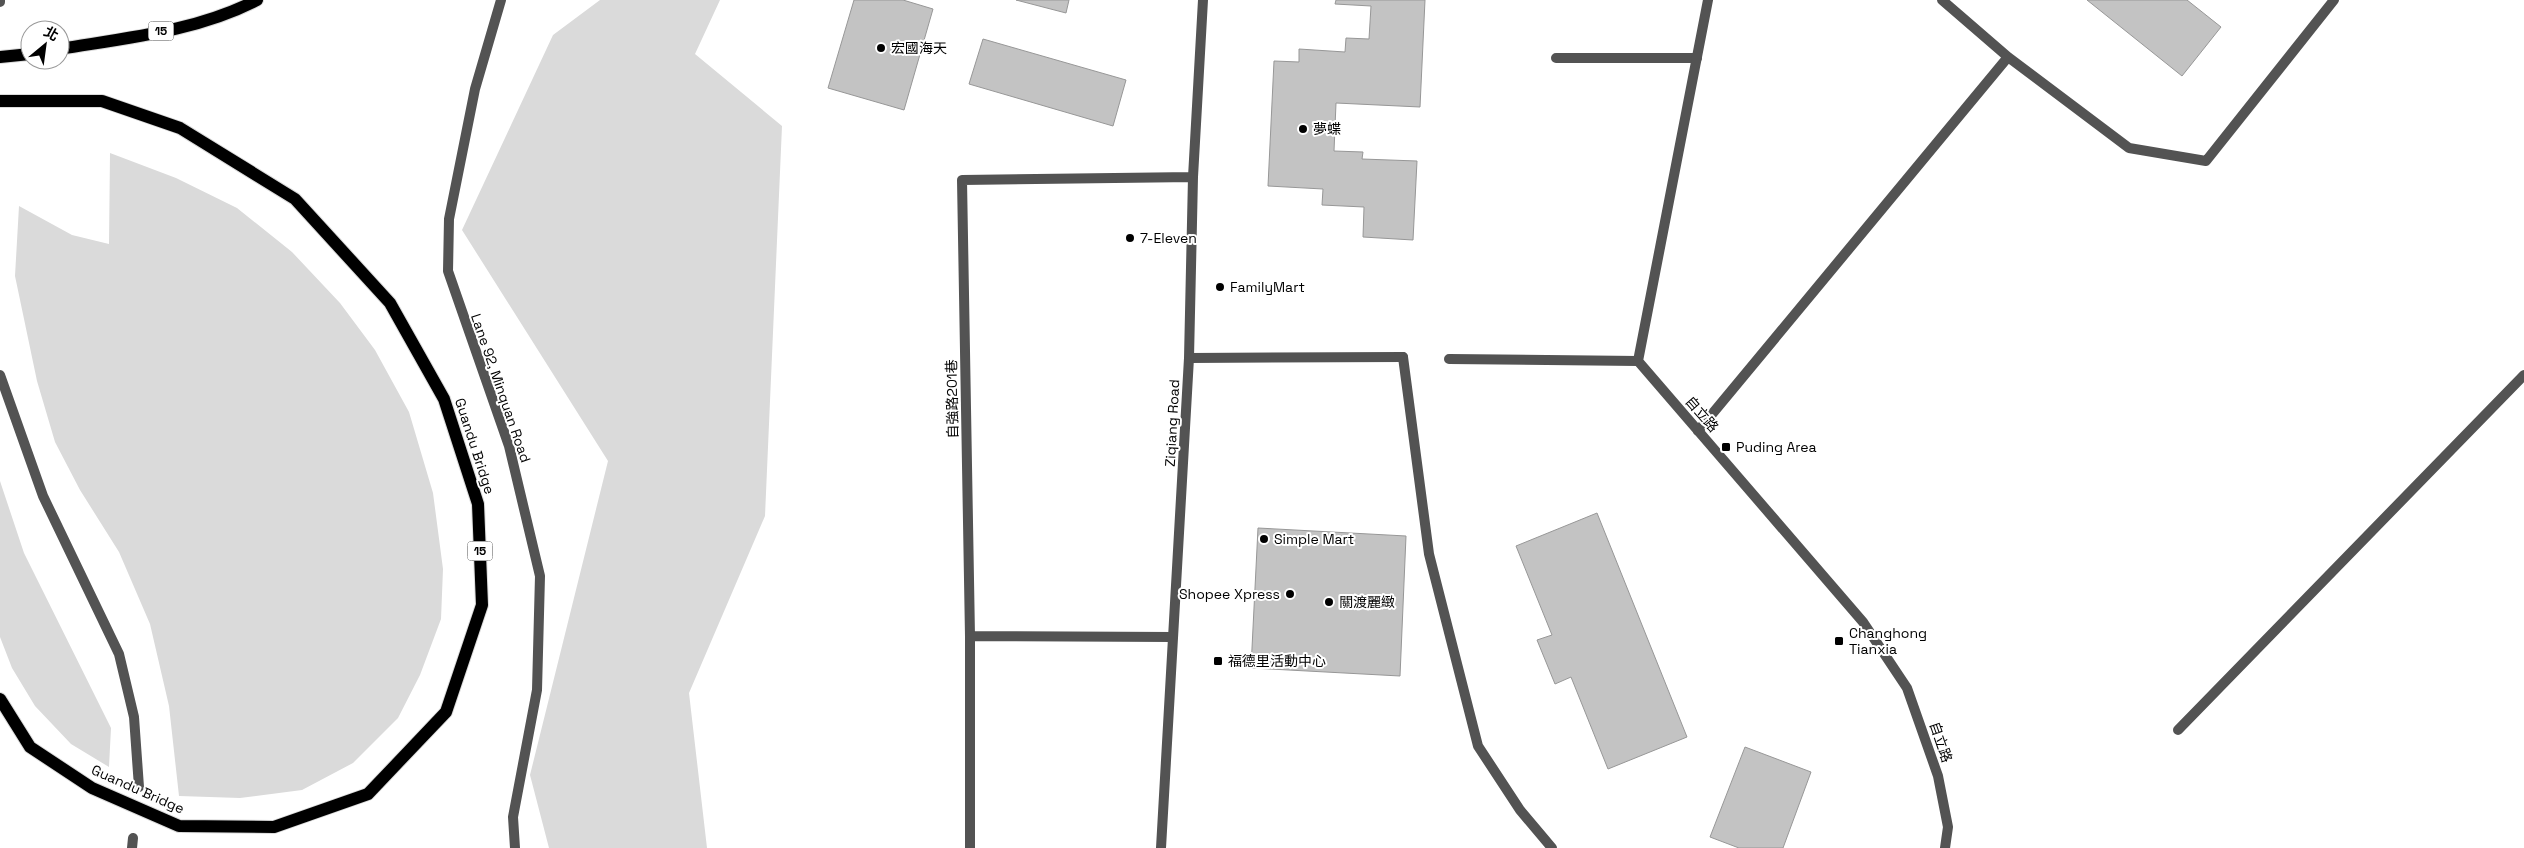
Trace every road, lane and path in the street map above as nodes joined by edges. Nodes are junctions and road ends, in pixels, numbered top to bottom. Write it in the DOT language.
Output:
graph roads {
  1 [pos="257,0"];
  2 [pos="501,0"];
  3 [pos="1204,0"];
  4 [pos="1708,0"];
  5 [pos="1942,0"];
  6 [pos="2334,0"];
  7 [pos="70,47"];
  8 [pos="20,55"];
  9 [pos="0,57"];
  10 [pos="2008,57"];
  11 [pos="1556,58"];
  12 [pos="1697,58"];
  13 [pos="0,101"];
  14 [pos="1193,177"];
  15 [pos="1189,358"];
  16 [pos="1449,359"];
  17 [pos="1638,361"];
  18 [pos="0,375"];
  19 [pos="2524,376"];
  20 [pos="1698,431"];
  21 [pos="970,636"];
  22 [pos="1172,637"];
  23 [pos="0,698"];
  24 [pos="2178,730"];
  25 [pos="139,787"];
  26 [pos="515,848"];
  27 [pos="970,848"];
  28 [pos="1161,848"];
  29 [pos="1552,848"];
  30 [pos="1945,848"];
  1 -- 7 [label="main road, 15"];
  2 -- 26 [label="street, Lane 92, Minquan Road"];
  3 -- 14 [label="street, Ziqiang Road"];
  4 -- 12 [label="street"];
  5 -- 10 [label="street"];
  6 -- 10 [label="street"];
  8 -- 9 [label="main road"];
  10 -- 20 [label="street"];
  11 -- 12 [label="street"];
  12 -- 17 [label="street"];
  13 -- 23 [label="main road, Guandu Bridge / 15"];
  14 -- 15 [label="street, Ziqiang Road"];
  14 -- 21 [label="street, 自強路201巷"];
  15 -- 22 [label="street, Ziqiang Road"];
  15 -- 29 [label="street"];
  16 -- 17 [label="street"];
  17 -- 20 [label="street, 自立路"];
  18 -- 25 [label="street"];
  19 -- 24 [label="street"];
  20 -- 30 [label="street, 自立路"];
  21 -- 22 [label="street"];
  21 -- 27 [label="street, 自強路201巷"];
  22 -- 28 [label="street, Ziqiang Road"];
}
